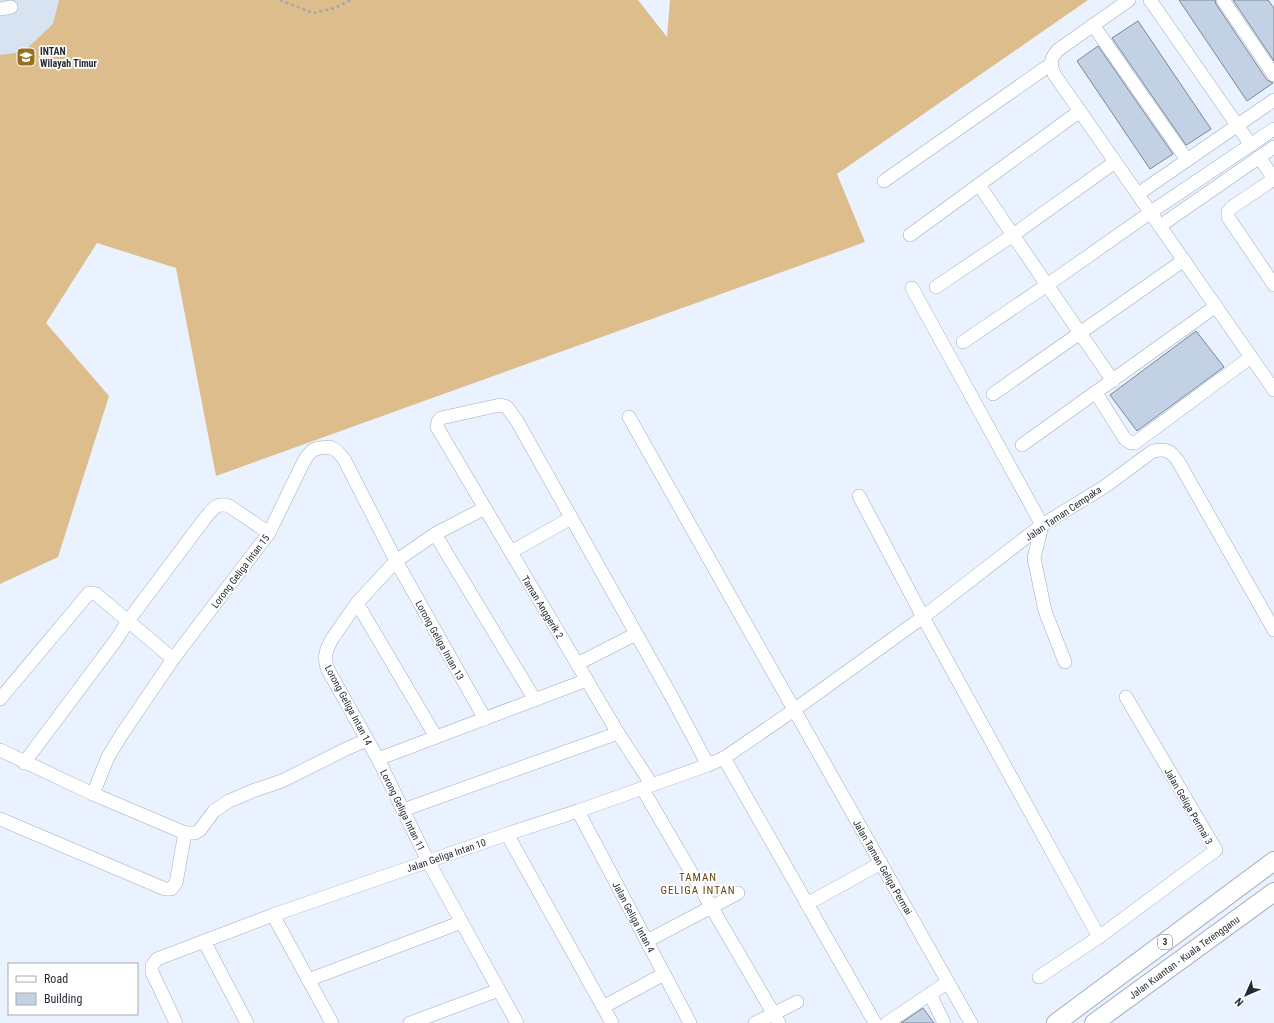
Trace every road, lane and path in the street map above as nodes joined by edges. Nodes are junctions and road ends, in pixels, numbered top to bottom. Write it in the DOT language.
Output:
graph roads {
  1 [pos="280,0"];
  2 [pos="351,0"];
  3 [pos="1129,0"];
  4 [pos="1150,0"];
  5 [pos="1223,0"];
  6 [pos="1092,25"];
  7 [pos="1052,69"];
  8 [pos="1274,75"];
  9 [pos="1274,100"];
  10 [pos="1080,111"];
  11 [pos="1237,125"];
  12 [pos="1274,129"];
  13 [pos="1251,145"];
  14 [pos="1274,147"];
  15 [pos="1259,157"];
  16 [pos="1187,160"];
  17 [pos="1115,162"];
  18 [pos="1274,179"];
  19 [pos="884,181"];
  20 [pos="979,185"];
  21 [pos="1138,194"];
  22 [pos="1151,212"];
  23 [pos="1160,226"];
  24 [pos="1013,234"];
  25 [pos="910,235"];
  26 [pos="1184,260"];
  27 [pos="1047,285"];
  28 [pos="1274,285"];
  29 [pos="936,286"];
  30 [pos="912,288"];
  31 [pos="1216,306"];
  32 [pos="1080,333"];
  33 [pos="963,342"];
  34 [pos="1251,357"];
  35 [pos="1113,380"];
  36 [pos="1273,384"];
  37 [pos="1096,393"];
  38 [pos="993,394"];
  39 [pos="629,417"];
  40 [pos="1022,445"];
  41 [pos="859,496"];
  42 [pos="485,508"];
  43 [pos="571,518"];
  44 [pos="1042,525"];
  45 [pos="269,533"];
  46 [pos="435,534"];
  47 [pos="511,552"];
  48 [pos="396,561"];
  49 [pos="357,603"];
  50 [pos="923,617"];
  51 [pos="128,621"];
  52 [pos="1274,630"];
  53 [pos="636,634"];
  54 [pos="174,659"];
  55 [pos="1065,662"];
  56 [pos="577,664"];
  57 [pos="587,680"];
  58 [pos="1126,698"];
  59 [pos="0,699"];
  60 [pos="535,700"];
  61 [pos="794,710"];
  62 [pos="485,719"];
  63 [pos="618,733"];
  64 [pos="436,737"];
  65 [pos="367,740"];
  66 [pos="0,750"];
  67 [pos="724,758"];
  68 [pos="378,759"];
  69 [pos="24,763"];
  70 [pos="708,765"];
  71 [pos="647,787"];
  72 [pos="93,794"];
  73 [pos="403,810"];
  74 [pos="578,811"];
  75 [pos="0,819"];
  76 [pos="185,833"];
  77 [pos="507,834"];
  78 [pos="428,861"];
  79 [pos="1274,861"];
  80 [pos="880,863"];
  81 [pos="1274,892"];
  82 [pos="738,893"];
  83 [pos="807,904"];
  84 [pos="711,908"];
  85 [pos="273,915"];
  86 [pos="462,922"];
  87 [pos="1099,936"];
  88 [pos="204,941"];
  89 [pos="647,941"];
  90 [pos="664,974"];
  91 [pos="1039,976"];
  92 [pos="308,980"];
  93 [pos="948,982"];
  94 [pos="499,990"];
  95 [pos="930,994"];
  96 [pos="797,1002"];
  97 [pos="603,1007"];
  98 [pos="776,1018"];
  99 [pos="176,1023"];
  100 [pos="247,1023"];
  101 [pos="332,1023"];
  102 [pos="410,1023"];
  103 [pos="517,1023"];
  104 [pos="612,1023"];
  105 [pos="690,1023"];
  106 [pos="755,1023"];
  107 [pos="875,1023"];
  108 [pos="887,1023"];
  109 [pos="944,1023"];
  110 [pos="971,1023"];
  111 [pos="1056,1023"];
  112 [pos="1094,1023"];
  1 -- 2 [label="path"];
  3 -- 6 [label="street"];
  4 -- 11 [label="street"];
  5 -- 8 [label="street"];
  6 -- 7 [label="street"];
  6 -- 16 [label="street"];
  7 -- 10 [label="street"];
  7 -- 19 [label="street"];
  9 -- 11 [label="street"];
  10 -- 17 [label="street"];
  10 -- 20 [label="street"];
  11 -- 13 [label="street"];
  11 -- 16 [label="street"];
  12 -- 13 [label="street"];
  13 -- 22 [label="street"];
  14 -- 15 [label="street"];
  15 -- 18 [label="street"];
  15 -- 23 [label="street"];
  16 -- 21 [label="street"];
  17 -- 21 [label="street"];
  17 -- 24 [label="street"];
  18 -- 28 [label="street"];
  20 -- 24 [label="street"];
  20 -- 25 [label="street"];
  21 -- 22 [label="street"];
  22 -- 23 [label="street"];
  22 -- 27 [label="street"];
  23 -- 26 [label="street"];
  24 -- 27 [label="street"];
  24 -- 29 [label="street"];
  26 -- 31 [label="street"];
  26 -- 32 [label="street"];
  27 -- 32 [label="street"];
  27 -- 33 [label="street"];
  30 -- 44 [label="street"];
  31 -- 34 [label="street"];
  31 -- 35 [label="street"];
  32 -- 35 [label="street"];
  32 -- 38 [label="street"];
  34 -- 36 [label="street"];
  34 -- 37 [label="street"];
  35 -- 37 [label="street"];
  37 -- 40 [label="street"];
  39 -- 61 [label="street, Jalan Taman Geliga Permai"];
  41 -- 50 [label="street"];
  42 -- 43 [label="street, Taman Anggerik 2"];
  42 -- 46 [label="street, Lorong Geliga Intan 14"];
  42 -- 47 [label="street, Taman Anggerik 2"];
  43 -- 47 [label="street"];
  43 -- 53 [label="street"];
  44 -- 50 [label="street, Jalan Taman Cempaka"];
  44 -- 52 [label="street, Jalan Taman Cempaka"];
  44 -- 55 [label="street"];
  45 -- 48 [label="street, Lorong Geliga Intan 15"];
  45 -- 51 [label="street"];
  45 -- 54 [label="street, Lorong Geliga Intan 15"];
  46 -- 48 [label="street, Lorong Geliga Intan 14"];
  46 -- 60 [label="street"];
  47 -- 56 [label="street, Taman Anggerik 2"];
  48 -- 49 [label="street, Lorong Geliga Intan 14"];
  48 -- 62 [label="street, Lorong Geliga Intan 13"];
  49 -- 64 [label="street"];
  49 -- 65 [label="street, Lorong Geliga Intan 14"];
  50 -- 61 [label="street, Jalan Taman Cempaka"];
  50 -- 87 [label="street"];
  51 -- 54 [label="street"];
  51 -- 59 [label="street"];
  51 -- 69 [label="street"];
  53 -- 56 [label="street"];
  53 -- 70 [label="street"];
  54 -- 72 [label="street, Lorong Geliga Intan 15"];
  56 -- 57 [label="street, Taman Anggerik 2"];
  57 -- 60 [label="street"];
  57 -- 63 [label="street, Taman Anggerik 2"];
  58 -- 87 [label="street, Jalan Geliga Permai 3"];
  60 -- 62 [label="street"];
  61 -- 67 [label="street, Jalan Geliga Intan 10"];
  61 -- 80 [label="street, Jalan Taman Geliga Permai"];
  62 -- 64 [label="street"];
  63 -- 71 [label="street, Taman Anggerik 2"];
  63 -- 73 [label="street"];
  64 -- 68 [label="street"];
  65 -- 68 [label="street, Lorong Geliga Intan 14"];
  65 -- 76 [label="street"];
  66 -- 69 [label="street"];
  67 -- 70 [label="street, Jalan Geliga Intan 10"];
  67 -- 83 [label="street"];
  68 -- 73 [label="street, Lorong Geliga Intan 11"];
  69 -- 72 [label="street"];
  70 -- 71 [label="street, Jalan Geliga Intan 10"];
  71 -- 74 [label="street, Jalan Geliga Intan 10"];
  71 -- 84 [label="street, Taman Anggerik 2"];
  72 -- 76 [label="street"];
  73 -- 78 [label="street, Lorong Geliga Intan 11"];
  74 -- 77 [label="street, Jalan Geliga Intan 10"];
  74 -- 89 [label="street, Jalan Geliga Intan 4"];
  75 -- 76 [label="street"];
  77 -- 78 [label="street, Jalan Geliga Intan 10"];
  77 -- 97 [label="street"];
  78 -- 85 [label="street, Jalan Geliga Intan 10"];
  78 -- 86 [label="street, Lorong Geliga Intan 11"];
  79 -- 111 [label="highway, 3"];
  80 -- 83 [label="street"];
  80 -- 93 [label="street, Jalan Taman Geliga Permai"];
  81 -- 112 [label="highway, Jalan Kuantan - Kuala Terengganu / 3"];
  82 -- 84 [label="street"];
  83 -- 107 [label="street"];
  84 -- 89 [label="street"];
  84 -- 98 [label="street, Taman Anggerik 2"];
  85 -- 88 [label="street, Jalan Geliga Intan 10"];
  85 -- 92 [label="street"];
  86 -- 92 [label="street"];
  86 -- 94 [label="street, Lorong Geliga Intan 11"];
  87 -- 91 [label="street"];
  88 -- 99 [label="street, Jalan Geliga Intan 10"];
  88 -- 100 [label="street"];
  89 -- 90 [label="street, Jalan Geliga Intan 4"];
  90 -- 97 [label="street"];
  90 -- 105 [label="street, Jalan Geliga Intan 4"];
  92 -- 101 [label="street"];
  93 -- 95 [label="street"];
  93 -- 110 [label="street, Jalan Taman Geliga Permai"];
  94 -- 102 [label="street"];
  94 -- 103 [label="street, Lorong Geliga Intan 11"];
  95 -- 108 [label="street"];
  95 -- 109 [label="street"];
  96 -- 98 [label="street"];
  97 -- 104 [label="street"];
  98 -- 106 [label="street"];
}
